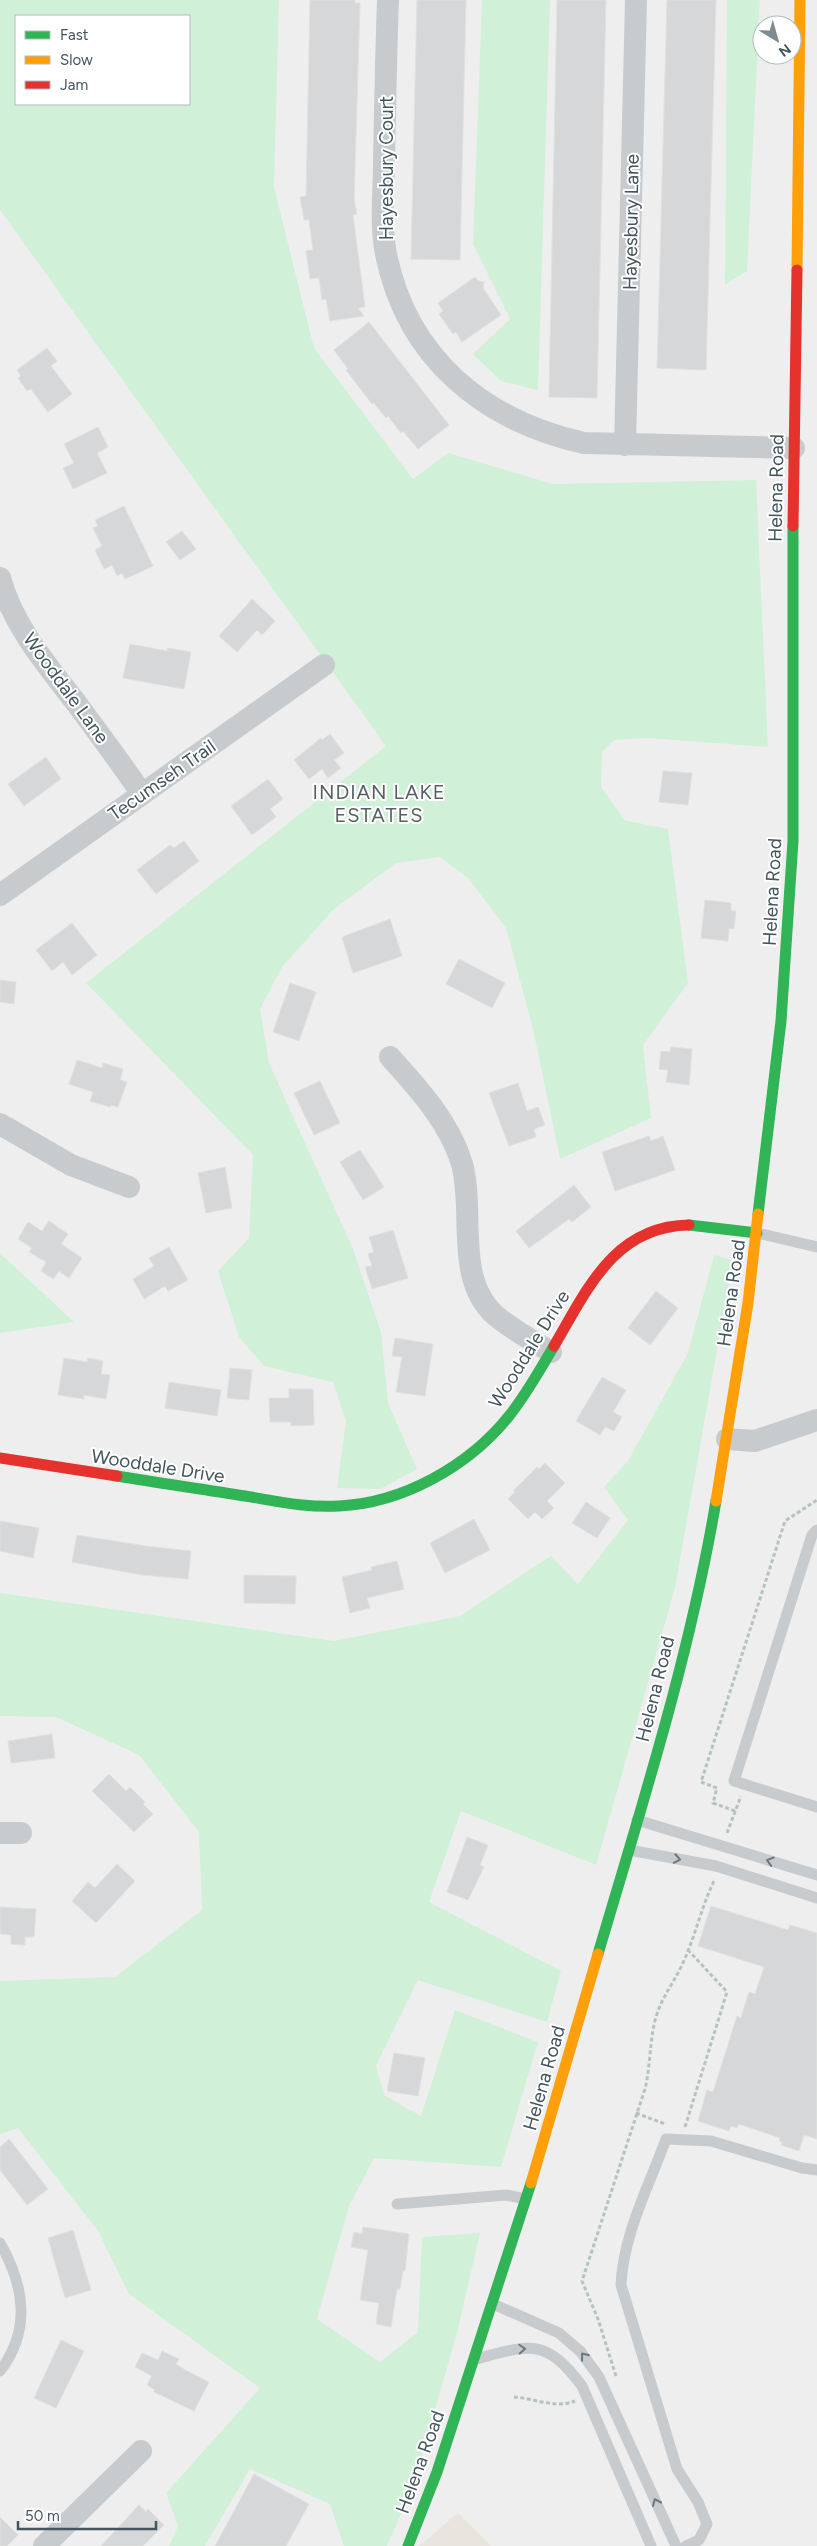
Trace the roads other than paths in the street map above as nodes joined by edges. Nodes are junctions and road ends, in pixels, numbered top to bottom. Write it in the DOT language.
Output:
graph roads {
  1 [pos="388,0"];
  2 [pos="636,0"];
  3 [pos="800,0"];
  4 [pos="625,445"];
  5 [pos="794,448"];
  6 [pos="0,578"];
  7 [pos="324,665"];
  8 [pos="142,794"];
  9 [pos="0,895"];
  10 [pos="390,1058"];
  11 [pos="0,1124"];
  12 [pos="129,1186"];
  13 [pos="757,1233"];
  14 [pos="817,1247"];
  15 [pos="551,1352"];
  16 [pos="817,1420"];
  17 [pos="727,1439"];
  18 [pos="0,1458"];
  19 [pos="817,1530"];
  20 [pos="817,1807"];
  21 [pos="637,1820"];
  22 [pos="629,1850"];
  23 [pos="817,1875"];
  24 [pos="817,1898"];
  25 [pos="817,2170"];
  26 [pos="526,2199"];
  27 [pos="397,2204"];
  28 [pos="0,2243"];
  29 [pos="493,2304"];
  30 [pos="475,2359"];
  31 [pos="0,2371"];
  32 [pos="140,2451"];
  33 [pos="44,2546"];
  34 [pos="408,2546"];
  35 [pos="651,2546"];
  36 [pos="676,2546"];
  37 [pos="686,2546"];
  1 -- 4 [label="street, Hayesbury Court"];
  2 -- 4 [label="street, Hayesbury Lane"];
  3 -- 5 [label="main road, Helena Road"];
  4 -- 5 [label="street, Hayesbury Court"];
  5 -- 13 [label="main road, Helena Road"];
  6 -- 8 [label="street, Wooddale Lane"];
  7 -- 8 [label="street, Tecumseh Trail"];
  8 -- 9 [label="street, Tecumseh Trail"];
  10 -- 15 [label="street"];
  11 -- 12 [label="street"];
  13 -- 14 [label="lane"];
  13 -- 15 [label="main road, Wooddale Drive"];
  13 -- 17 [label="main road, Helena Road"];
  15 -- 18 [label="main road, Wooddale Drive"];
  16 -- 17 [label="street"];
  17 -- 21 [label="main road, Helena Road"];
  19 -- 20 [label="lane"];
  21 -- 22 [label="main road, Helena Road"];
  23 -- 21 [label="lane, one-way"];
  22 -- 24 [label="lane, one-way"];
  22 -- 26 [label="main road, Helena Road"];
  25 -- 37 [label="lane"];
  26 -- 27 [label="lane"];
  26 -- 29 [label="main road, Helena Road"];
  28 -- 31 [label="lane"];
  29 -- 30 [label="main road, Helena Road"];
  36 -- 29 [label="lane, one-way"];
  30 -- 34 [label="main road, Helena Road"];
  30 -- 35 [label="lane, one-way"];
  32 -- 33 [label="street"];
}
